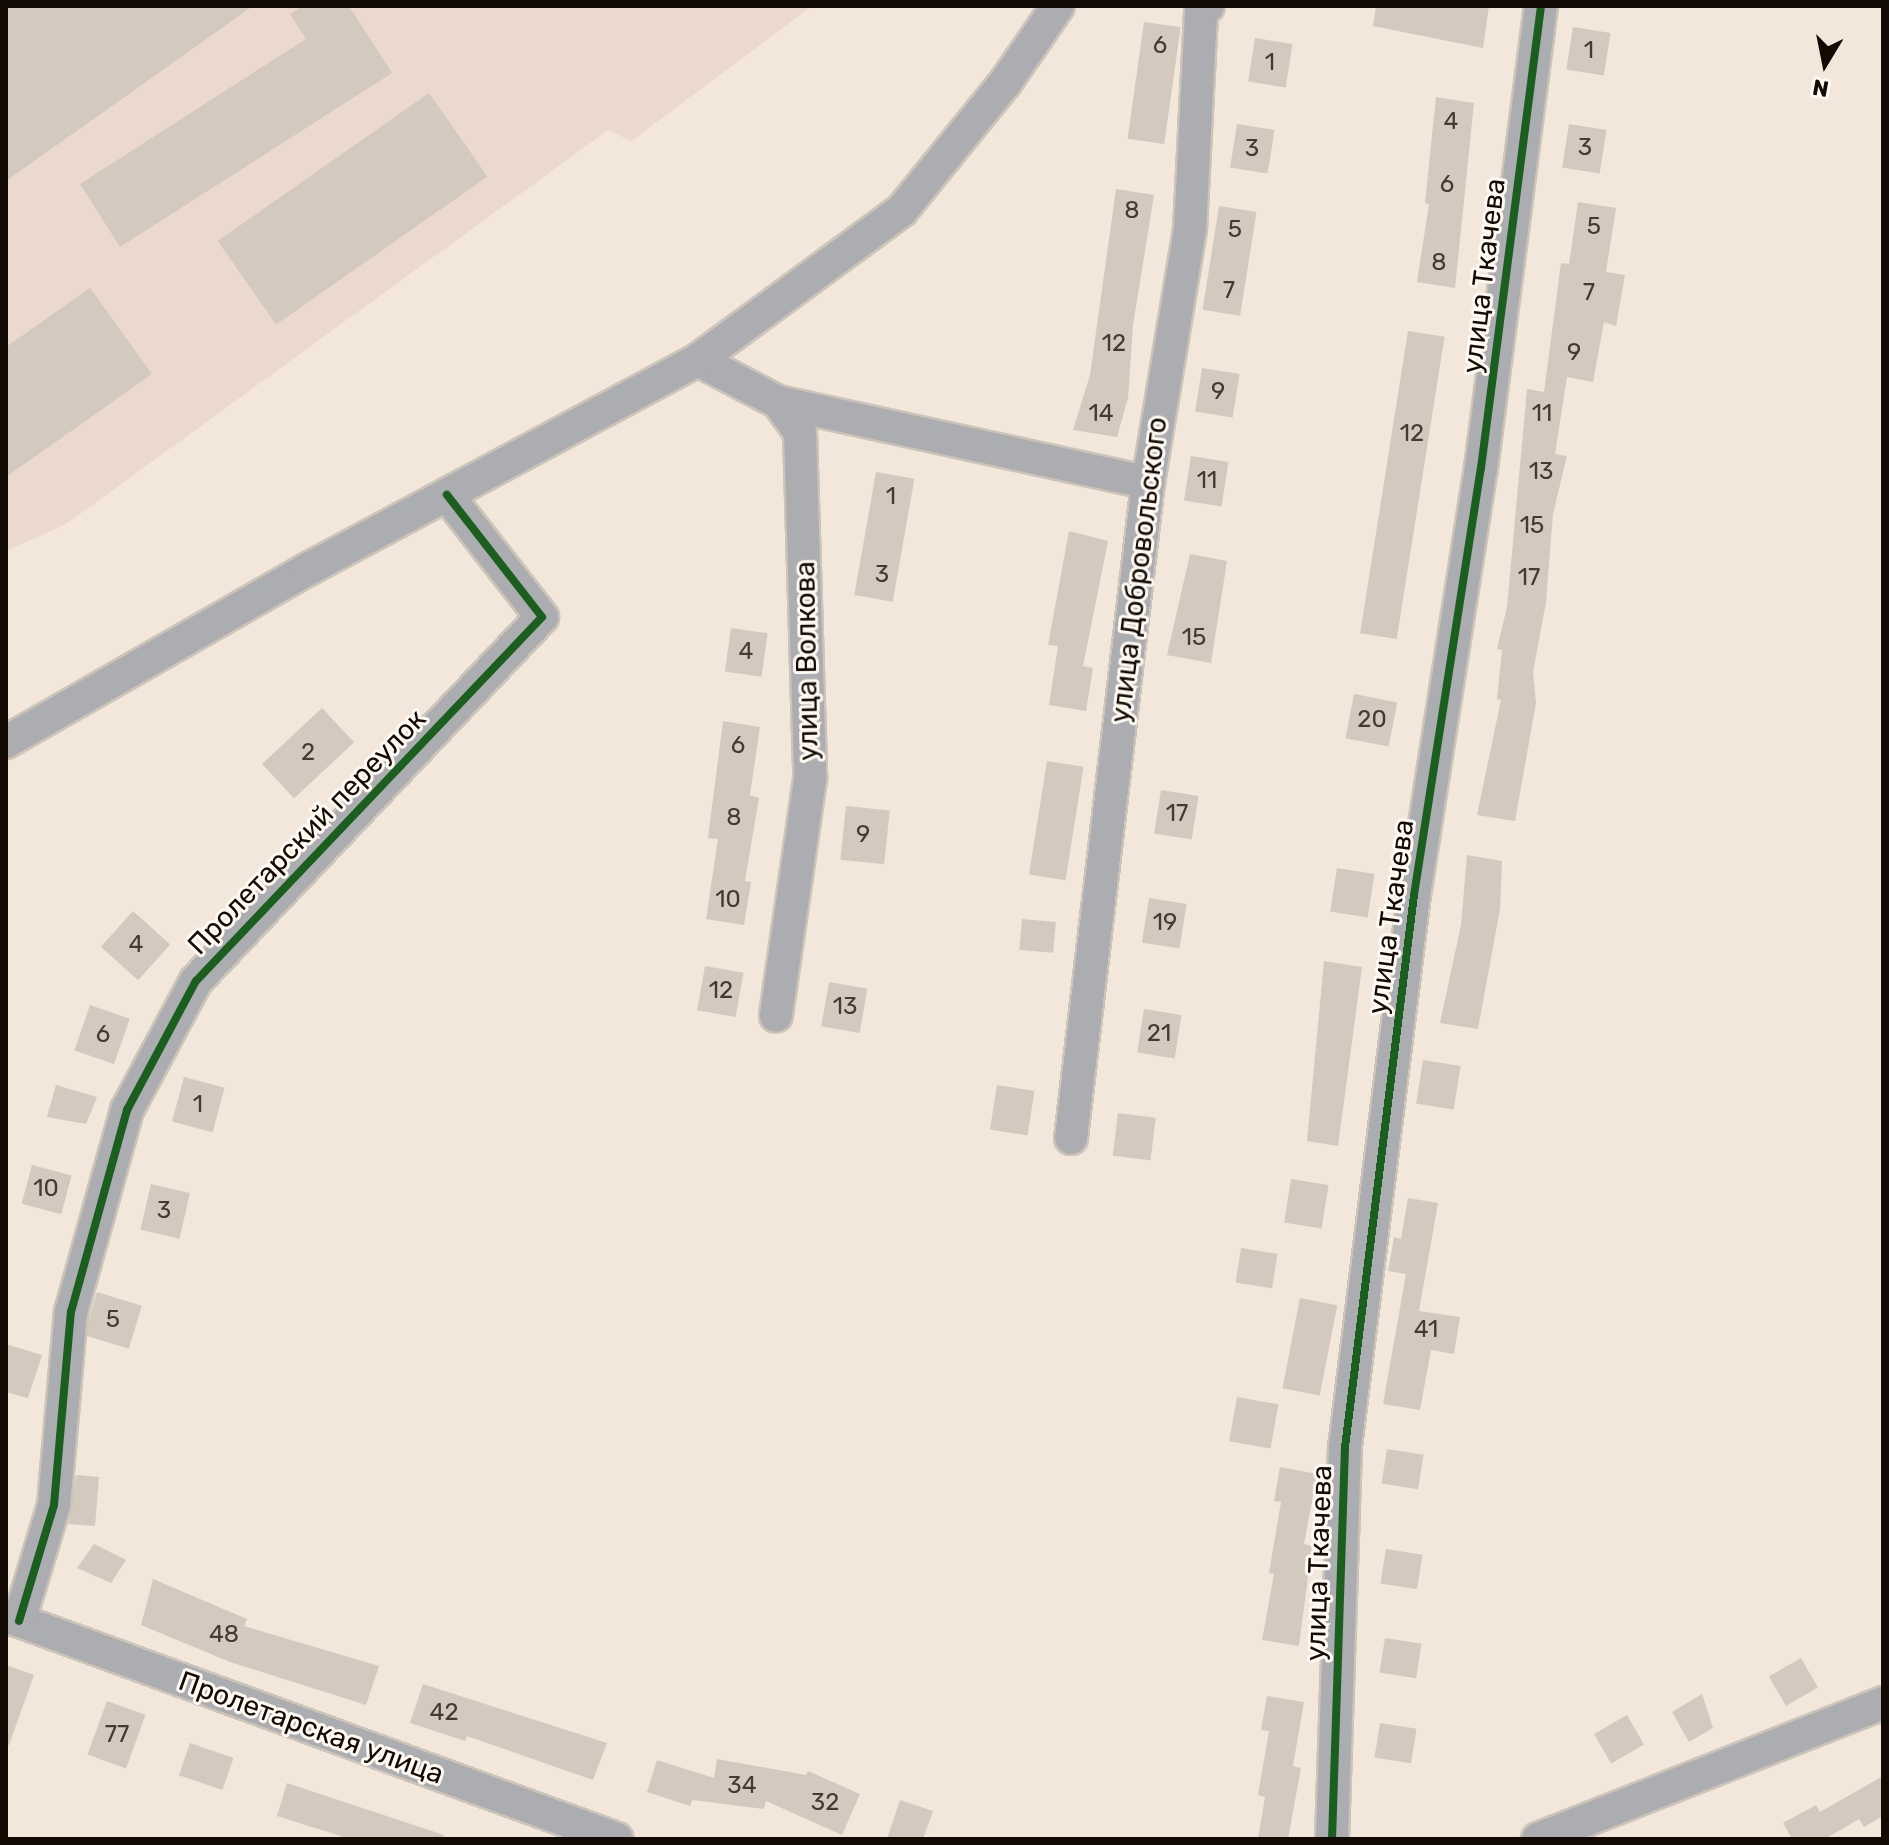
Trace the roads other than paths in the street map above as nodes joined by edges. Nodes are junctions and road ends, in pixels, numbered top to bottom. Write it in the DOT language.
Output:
graph roads {
  1 [pos="1058,6"];
  2 [pos="1541,6"];
  3 [pos="1195,7"];
  4 [pos="698,360"];
  5 [pos="778,402"];
  6 [pos="1148,483"];
  7 [pos="447,495"];
  8 [pos="6,742"];
  9 [pos="776,1016"];
  10 [pos="1071,1138"];
  11 [pos="12,1619"];
  12 [pos="1883,1703"];
  13 [pos="617,1839"];
  14 [pos="1332,1839"];
  15 [pos="1538,1839"];
  1 -- 4 [label="street"];
  2 -- 14 [label="street, улица Ткачева"];
  3 -- 6 [label="street, улица Добровольского"];
  4 -- 5 [label="street, улица Волкова"];
  4 -- 7 [label="street"];
  5 -- 6 [label="street"];
  5 -- 9 [label="street, улица Волкова"];
  6 -- 10 [label="street, улица Добровольского"];
  7 -- 8 [label="street"];
  7 -- 11 [label="street, Пролетарский переулок"];
  11 -- 13 [label="street, Пролетарская улица"];
  12 -- 15 [label="street"];
}
